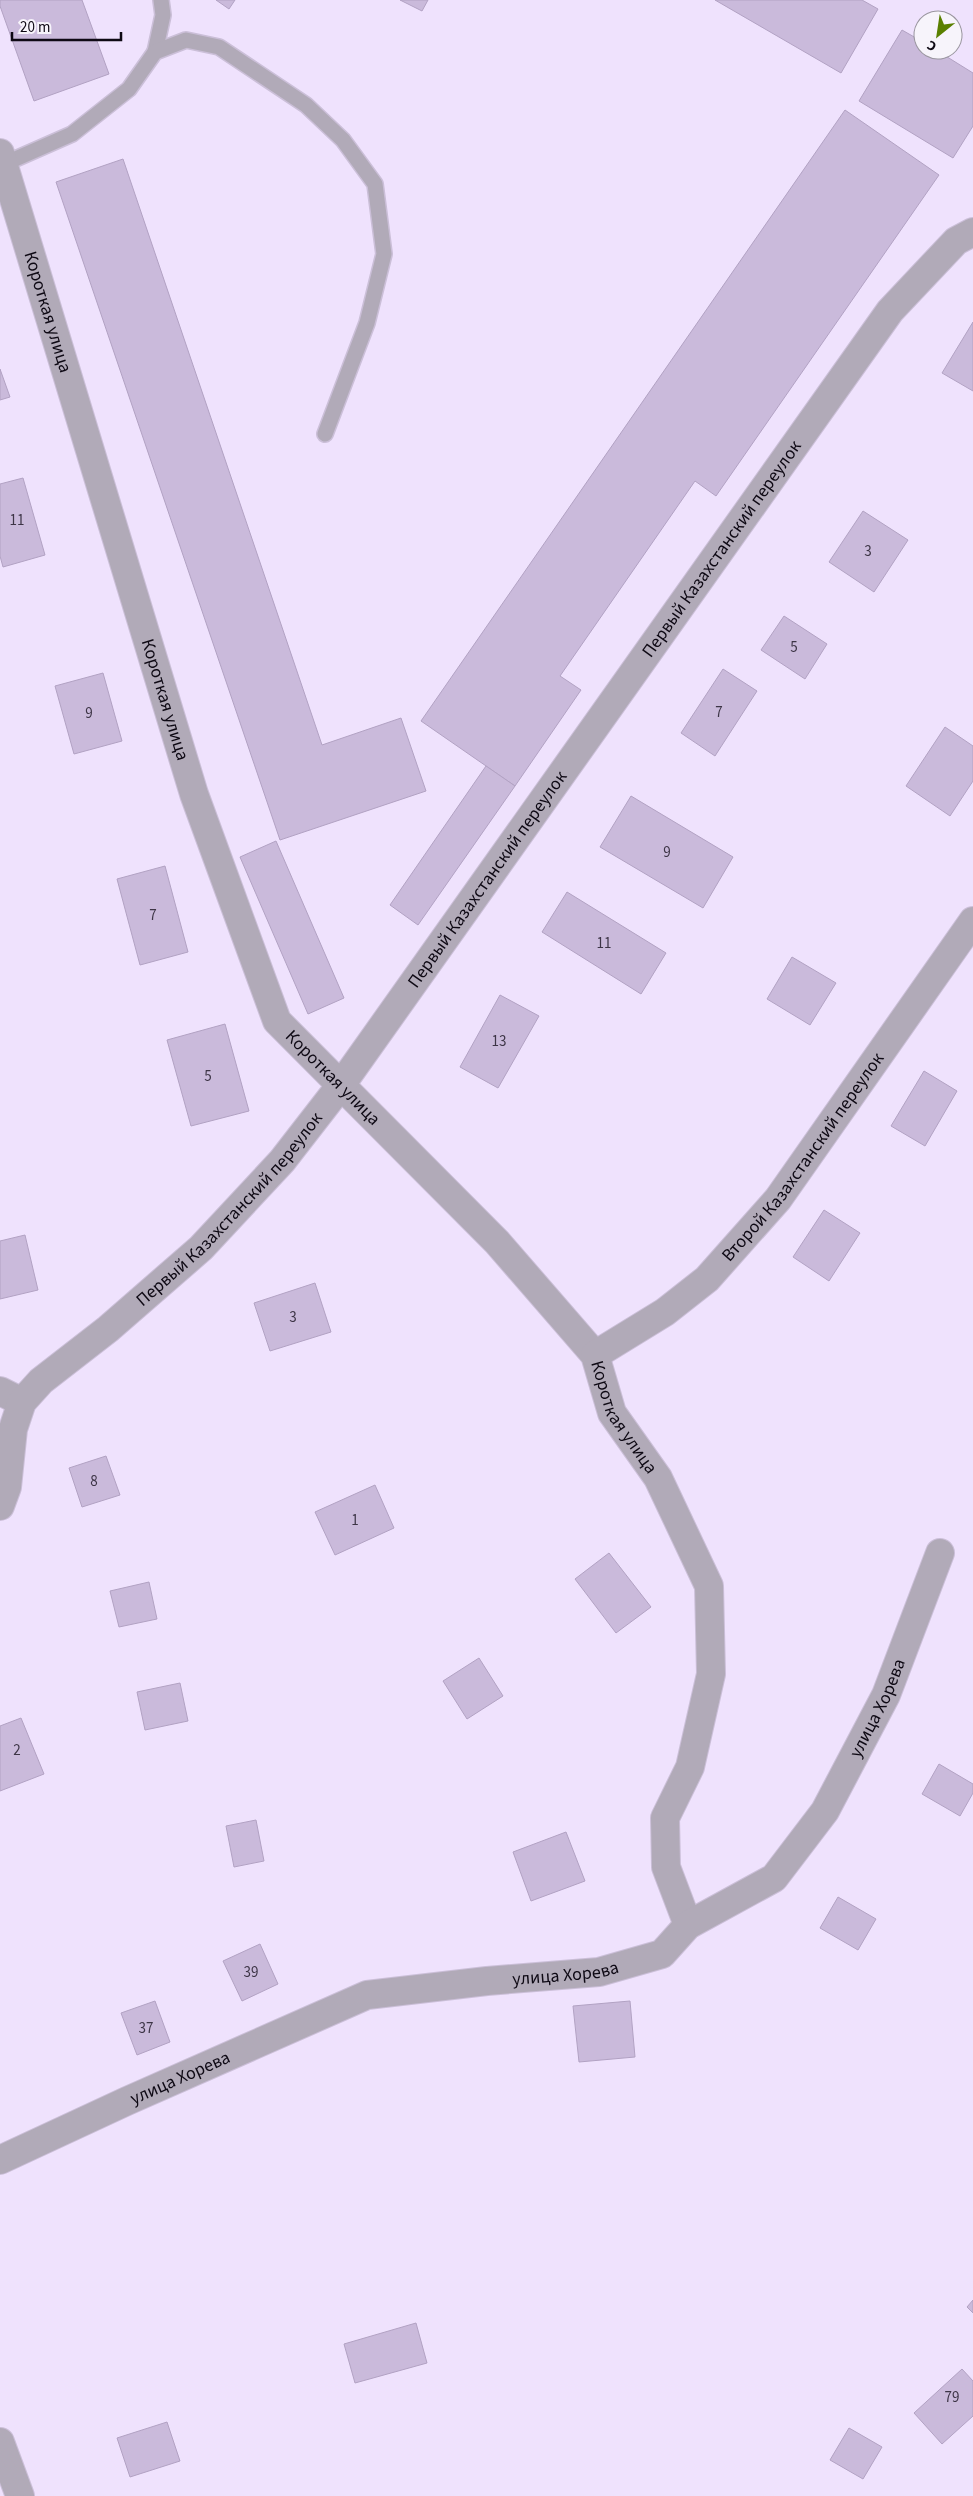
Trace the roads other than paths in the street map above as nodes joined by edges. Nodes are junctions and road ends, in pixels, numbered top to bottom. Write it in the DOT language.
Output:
graph roads {
  1 [pos="161,0"];
  2 [pos="155,52"];
  3 [pos="2,158"];
  4 [pos="973,232"];
  5 [pos="325,434"];
  6 [pos="973,921"];
  7 [pos="340,1085"];
  8 [pos="595,1355"];
  9 [pos="11,1396"];
  10 [pos="0,1506"];
  11 [pos="940,1553"];
  12 [pos="688,1925"];
  13 [pos="0,2160"];
  14 [pos="0,2442"];
  15 [pos="20,2496"];
  1 -- 2 [label="lane"];
  2 -- 3 [label="lane"];
  2 -- 5 [label="lane"];
  3 -- 7 [label="street, Короткая улица"];
  4 -- 7 [label="street, Первый Казахстанский переулок"];
  6 -- 8 [label="street, Второй Казахстанский переулок"];
  7 -- 8 [label="street, Короткая улица"];
  7 -- 9 [label="street, Первый Казахстанский переулок"];
  8 -- 12 [label="street, Короткая улица"];
  9 -- 10 [label="street, Первый Казахстанский переулок"];
  11 -- 12 [label="street, улица Хорева"];
  12 -- 13 [label="street, улица Хорева"];
  14 -- 15 [label="street"];
}
